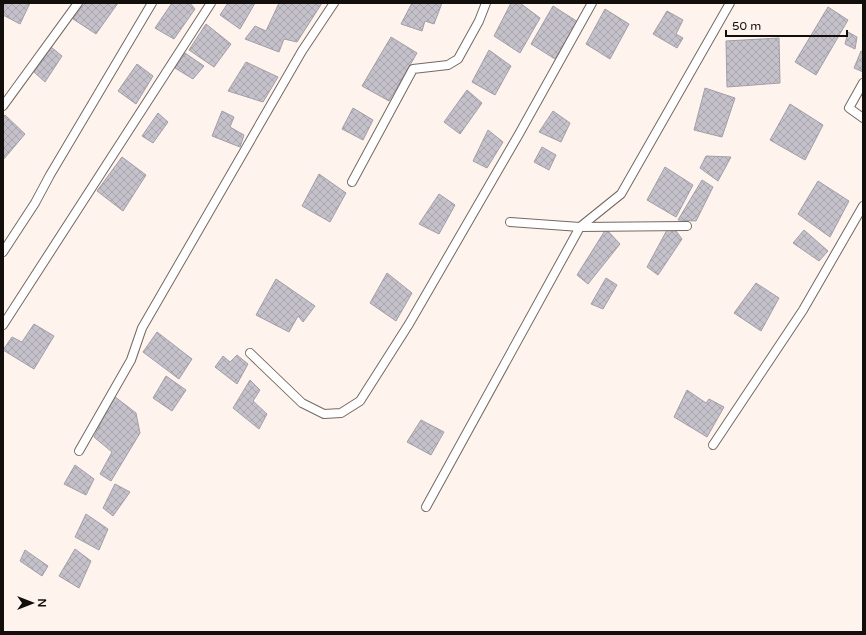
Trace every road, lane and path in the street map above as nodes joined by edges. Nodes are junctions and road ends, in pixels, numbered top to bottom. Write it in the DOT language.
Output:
graph roads {
  1 [pos="78,3"];
  2 [pos="152,3"];
  3 [pos="210,3"];
  4 [pos="334,3"];
  5 [pos="486,3"];
  6 [pos="592,3"];
  7 [pos="730,3"];
  8 [pos="863,83"];
  9 [pos="3,106"];
  10 [pos="863,118"];
  11 [pos="352,182"];
  12 [pos="863,206"];
  13 [pos="510,222"];
  14 [pos="687,226"];
  15 [pos="580,227"];
  16 [pos="3,252"];
  17 [pos="3,325"];
  18 [pos="250,353"];
  19 [pos="713,445"];
  20 [pos="79,451"];
  21 [pos="426,506"];
  1 -- 9 [label="lane"];
  2 -- 16 [label="lane"];
  3 -- 17 [label="lane"];
  4 -- 20 [label="lane"];
  5 -- 11 [label="lane"];
  6 -- 18 [label="lane"];
  7 -- 15 [label="lane"];
  8 -- 10 [label="lane"];
  12 -- 19 [label="lane"];
  13 -- 15 [label="lane"];
  14 -- 15 [label="lane"];
  15 -- 21 [label="lane"];
}
